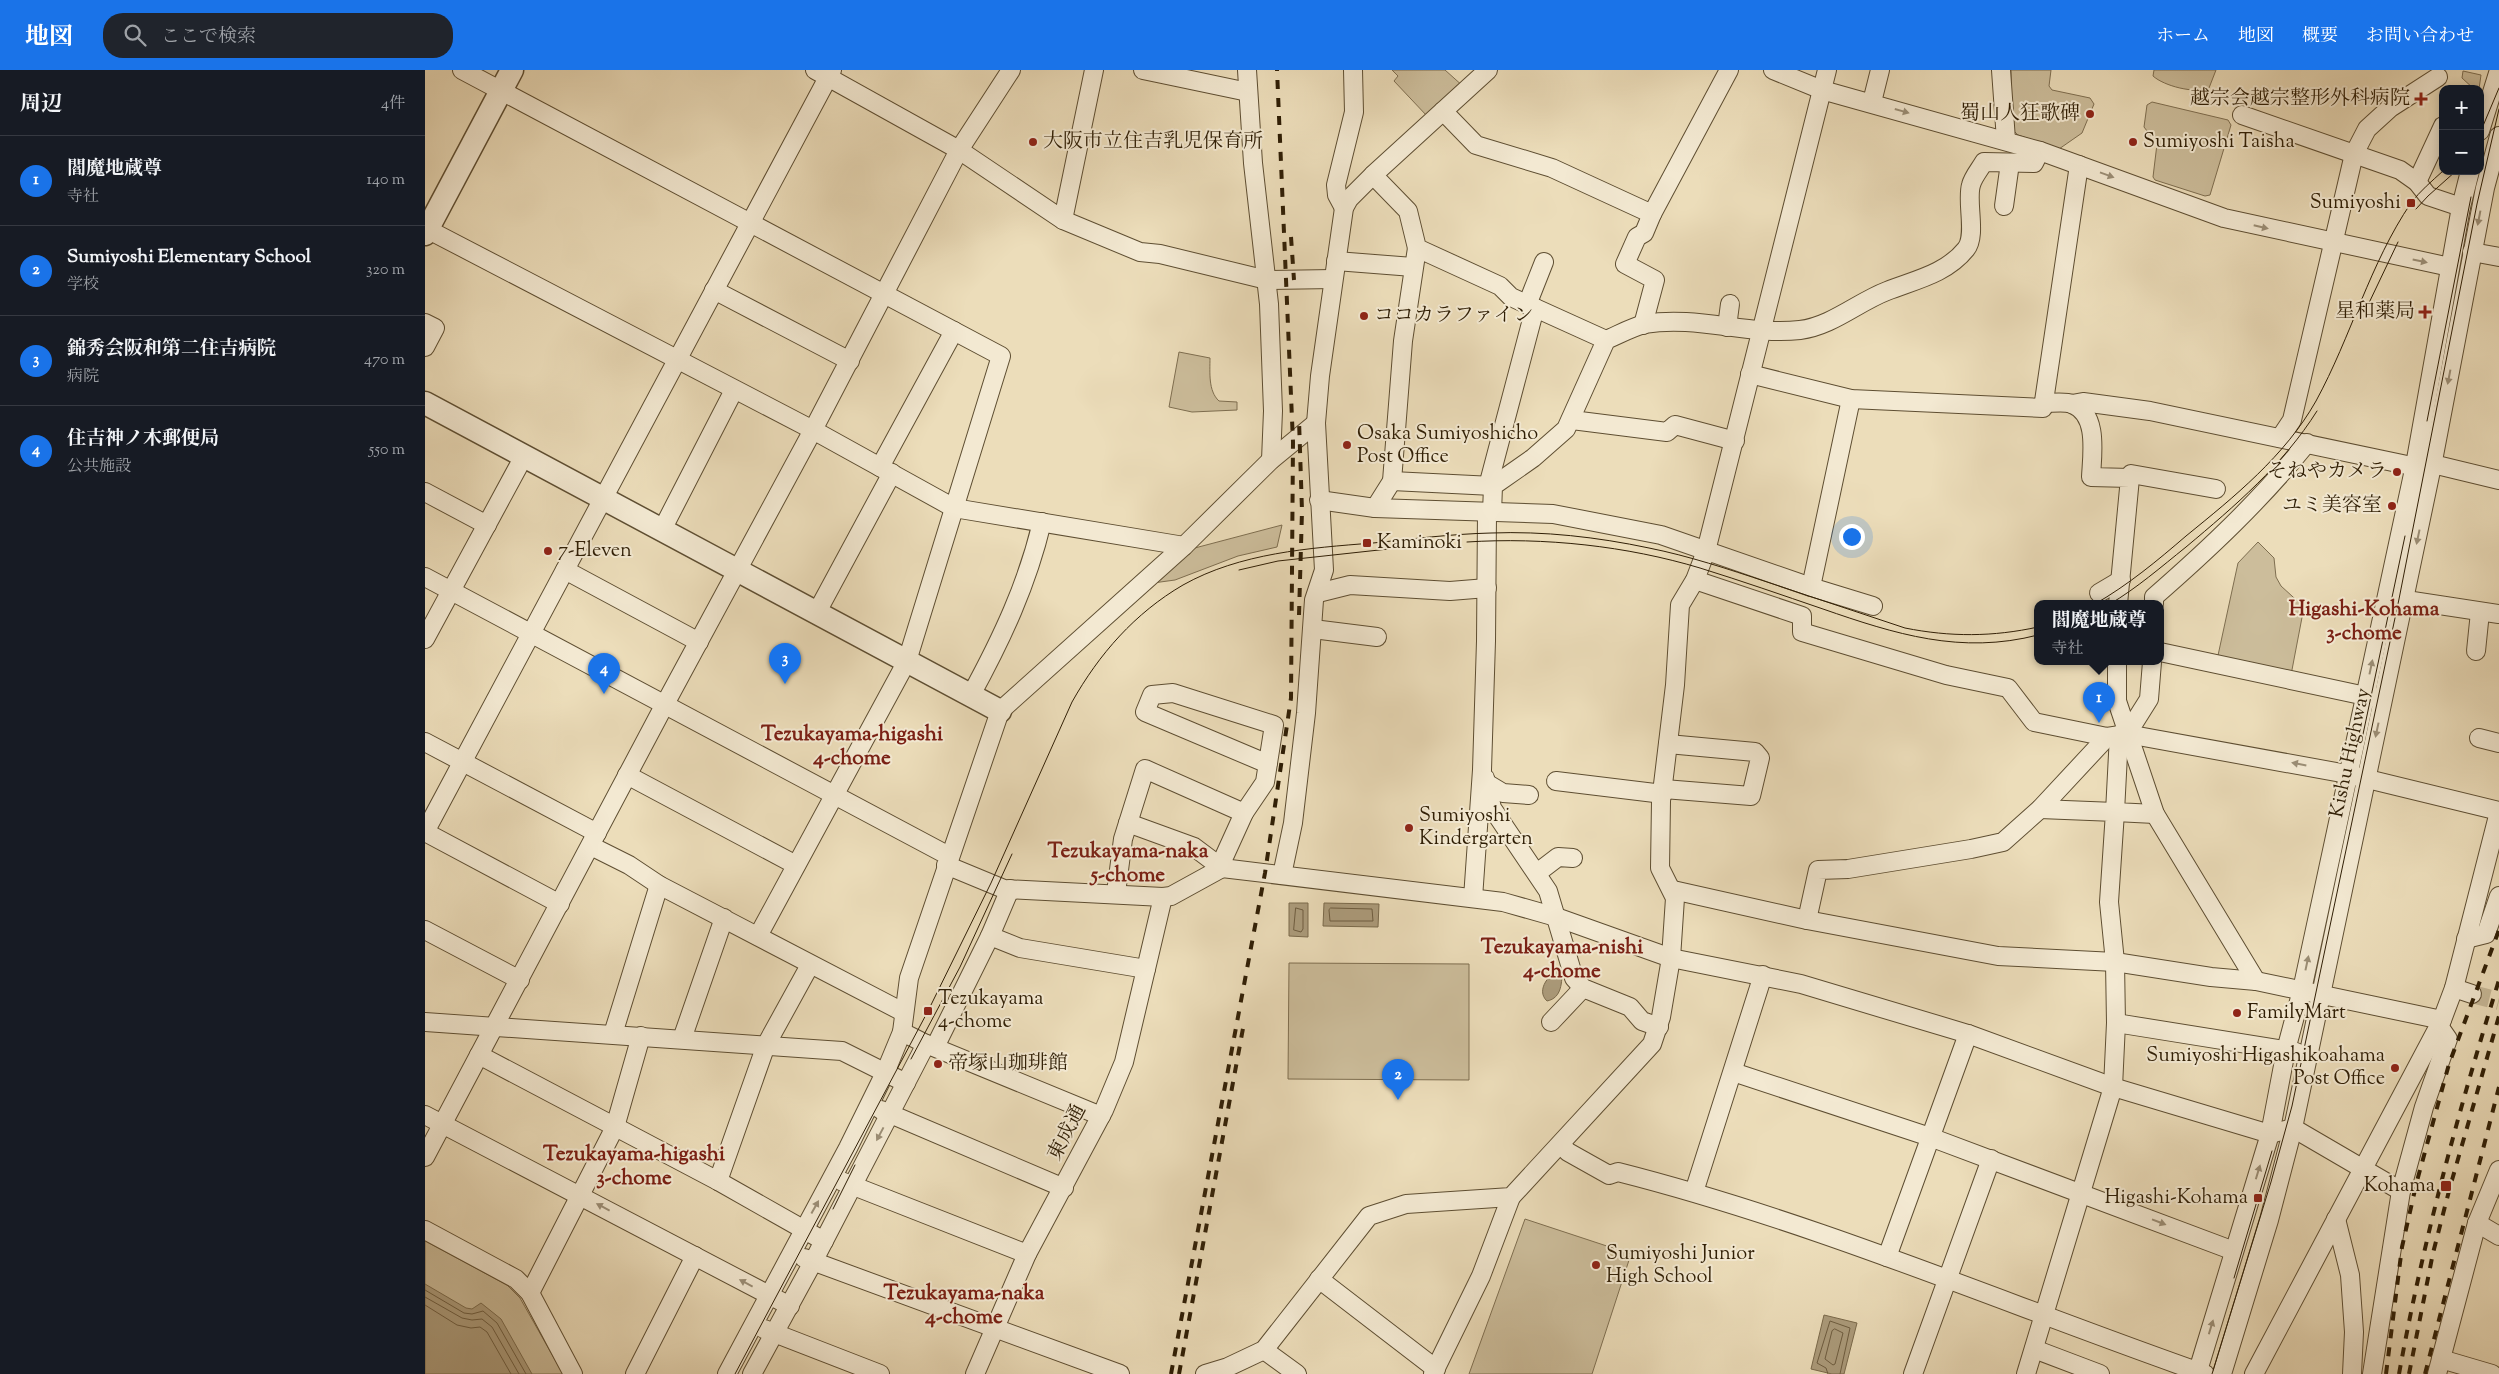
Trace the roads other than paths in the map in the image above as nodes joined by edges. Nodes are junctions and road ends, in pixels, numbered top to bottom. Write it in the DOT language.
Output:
graph roads {
  1 [pos="462,70"];
  2 [pos="512,70"];
  3 [pos="1011,70"];
  4 [pos="1094,70"];
  5 [pos="1143,70"];
  6 [pos="1247,70"];
  7 [pos="1353,70"];
  8 [pos="1488,70"];
  9 [pos="1729,70"];
  10 [pos="1773,70"];
  11 [pos="1827,70"];
  12 [pos="1880,70"];
  13 [pos="2001,70"];
  14 [pos="2499,70"];
  15 [pos="825,72"];
  16 [pos="2438,77"];
  17 [pos="1822,90"];
  18 [pos="501,91"];
  19 [pos="1248,92"];
  20 [pos="1872,102"];
  21 [pos="1443,111"];
  22 [pos="2242,115"];
  23 [pos="2441,130"];
  24 [pos="2480,130"];
  25 [pos="2499,136"];
  26 [pos="2006,140"];
  27 [pos="959,150"];
  28 [pos="2040,151"];
  29 [pos="2354,154"];
  30 [pos="2010,163"];
  31 [pos="2079,165"];
  32 [pos="1373,175"];
  33 [pos="2469,175"];
  34 [pos="2417,182"];
  35 [pos="2492,189"];
  36 [pos="2004,206"];
  37 [pos="2461,207"];
  38 [pos="1344,208"];
  39 [pos="1652,214"];
  40 [pos="1063,220"];
  41 [pos="751,222"];
  42 [pos="426,230"];
  43 [pos="2332,244"];
  44 [pos="1417,248"];
  45 [pos="2473,252"];
  46 [pos="2499,257"];
  47 [pos="1336,261"];
  48 [pos="1544,262"];
  49 [pos="1413,267"];
  50 [pos="2451,267"];
  51 [pos="1333,279"];
  52 [pos="1267,280"];
  53 [pos="714,290"];
  54 [pos="885,294"];
  55 [pos="1730,304"];
  56 [pos="1531,306"];
  57 [pos="425,323"];
  58 [pos="1643,324"];
  59 [pos="1727,327"];
  60 [pos="1763,330"];
  61 [pos="954,331"];
  62 [pos="1606,340"];
  63 [pos="425,347"];
  64 [pos="677,360"];
  65 [pos="850,361"];
  66 [pos="1750,374"];
  67 [pos="734,390"];
  68 [pos="1851,399"];
  69 [pos="425,403"];
  70 [pos="2044,403"];
  71 [pos="2072,404"];
  72 [pos="1572,420"];
  73 [pos="1316,424"];
  74 [pos="813,430"];
  75 [pos="2280,438"];
  76 [pos="1735,441"];
  77 [pos="2307,444"];
  78 [pos="524,456"];
  79 [pos="1271,460"];
  80 [pos="2415,465"];
  81 [pos="2433,466"];
  82 [pos="886,470"];
  83 [pos="2131,474"];
  84 [pos="2499,480"];
  85 [pos="1391,482"];
  86 [pos="1491,486"];
  87 [pos="2216,489"];
  88 [pos="425,492"];
  89 [pos="603,498"];
  90 [pos="1319,500"];
  91 [pos="955,508"];
  92 [pos="1375,508"];
  93 [pos="1489,513"];
  94 [pos="1042,522"];
  95 [pos="487,525"];
  96 [pos="662,530"];
  97 [pos="1184,546"];
  98 [pos="1706,551"];
  99 [pos="565,570"];
  100 [pos="737,570"];
  101 [pos="425,577"];
  102 [pos="1695,580"];
  103 [pos="2121,580"];
  104 [pos="1811,586"];
  105 [pos="1487,588"];
  106 [pos="451,591"];
  107 [pos="1318,593"];
  108 [pos="2099,593"];
  109 [pos="2386,596"];
  110 [pos="2118,600"];
  111 [pos="2154,600"];
  112 [pos="2404,600"];
  113 [pos="1873,606"];
  114 [pos="817,612"];
  115 [pos="2480,612"];
  116 [pos="2499,614"];
  117 [pos="1313,629"];
  118 [pos="532,634"];
  119 [pos="1377,637"];
  120 [pos="425,639"];
  121 [pos="699,642"];
  122 [pos="2476,652"];
  123 [pos="2164,653"];
  124 [pos="907,661"];
  125 [pos="2117,665"];
  126 [pos="2152,665"];
  127 [pos="971,695"];
  128 [pos="2365,696"];
  129 [pos="2383,700"];
  130 [pos="665,704"];
  131 [pos="1000,711"];
  132 [pos="2118,735"];
  133 [pos="2479,738"];
  134 [pos="425,742"];
  135 [pos="2499,743"];
  136 [pos="1668,744"];
  137 [pos="463,762"];
  138 [pos="1268,764"];
  139 [pos="2347,774"];
  140 [pos="627,775"];
  141 [pos="1485,777"];
  142 [pos="2367,779"];
  143 [pos="1556,781"];
  144 [pos="1663,792"];
  145 [pos="835,795"];
  146 [pos="1529,795"];
  147 [pos="2040,809"];
  148 [pos="2499,811"];
  149 [pos="2115,812"];
  150 [pos="1244,813"];
  151 [pos="2155,814"];
  152 [pos="1128,823"];
  153 [pos="425,832"];
  154 [pos="594,839"];
  155 [pos="1573,858"];
  156 [pos="948,860"];
  157 [pos="796,865"];
  158 [pos="1222,868"];
  159 [pos="1537,873"];
  160 [pos="1282,875"];
  161 [pos="659,885"];
  162 [pos="1010,889"];
  163 [pos="1673,890"];
  164 [pos="1116,893"];
  165 [pos="2499,896"];
  166 [pos="1163,897"];
  167 [pos="1473,898"];
  168 [pos="560,904"];
  169 [pos="1556,917"];
  170 [pos="724,918"];
  171 [pos="1807,920"];
  172 [pos="425,930"];
  173 [pos="758,936"];
  174 [pos="990,936"];
  175 [pos="2466,939"];
  176 [pos="1671,958"];
  177 [pos="2115,962"];
  178 [pos="810,965"];
  179 [pos="1146,969"];
  180 [pos="1763,976"];
  181 [pos="520,980"];
  182 [pos="2256,981"];
  183 [pos="1583,988"];
  184 [pos="2454,988"];
  185 [pos="2302,990"];
  186 [pos="2323,994"];
  187 [pos="2473,994"];
  188 [pos="903,1012"];
  189 [pos="425,1022"];
  190 [pos="1551,1022"];
  191 [pos="2116,1023"];
  192 [pos="2441,1023"];
  193 [pos="495,1026"];
  194 [pos="1659,1027"];
  195 [pos="902,1032"];
  196 [pos="613,1034"];
  197 [pos="1967,1034"];
  198 [pos="641,1036"];
  199 [pos="682,1039"];
  200 [pos="766,1045"];
  201 [pos="931,1046"];
  202 [pos="2286,1050"];
  203 [pos="479,1055"];
  204 [pos="2309,1055"];
  205 [pos="1733,1072"];
  206 [pos="885,1073"];
  207 [pos="906,1083"];
  208 [pos="2113,1087"];
  209 [pos="869,1105"];
  210 [pos="425,1114"];
  211 [pos="890,1115"];
  212 [pos="1101,1116"];
  213 [pos="442,1123"];
  214 [pos="615,1127"];
  215 [pos="2293,1128"];
  216 [pos="2270,1134"];
  217 [pos="1930,1137"];
  218 [pos="1561,1145"];
  219 [pos="425,1156"];
  220 [pos="1991,1159"];
  221 [pos="2364,1169"];
  222 [pos="2499,1170"];
  223 [pos="832,1177"];
  224 [pos="718,1181"];
  225 [pos="852,1186"];
  226 [pos="1064,1188"];
  227 [pos="2401,1191"];
  228 [pos="1694,1192"];
  229 [pos="2080,1193"];
  230 [pos="580,1195"];
  231 [pos="1511,1197"];
  232 [pos="2336,1219"];
  233 [pos="2477,1223"];
  234 [pos="425,1230"];
  235 [pos="802,1230"];
  236 [pos="2499,1236"];
  237 [pos="824,1241"];
  238 [pos="2233,1251"];
  239 [pos="791,1252"];
  240 [pos="1027,1254"];
  241 [pos="695,1256"];
  242 [pos="1887,1257"];
  243 [pos="813,1262"];
  244 [pos="1319,1279"];
  245 [pos="1947,1280"];
  246 [pos="530,1293"];
  247 [pos="769,1295"];
  248 [pos="790,1306"];
  249 [pos="2043,1316"];
  250 [pos="753,1324"];
  251 [pos="996,1327"];
  252 [pos="774,1334"];
  253 [pos="2034,1349"];
  254 [pos="1264,1350"];
  255 [pos="2439,1366"];
  256 [pos="1435,1371"];
  257 [pos="2200,1373"];
  258 [pos="573,1374"];
  259 [pos="635,1374"];
  260 [pos="727,1374"];
  261 [pos="752,1374"];
  262 [pos="880,1374"];
  263 [pos="975,1374"];
  264 [pos="1120,1374"];
  265 [pos="1205,1374"];
  266 [pos="1297,1374"];
  267 [pos="1913,1374"];
  268 [pos="2027,1374"];
  269 [pos="2100,1374"];
  270 [pos="2222,1374"];
  271 [pos="2254,1374"];
  272 [pos="2352,1374"];
  273 [pos="2372,1374"];
  274 [pos="2492,1374"];
  1 -- 18 [label="street"];
  2 -- 18 [label="street"];
  3 -- 27 [label="street"];
  4 -- 40 [label="street"];
  5 -- 19 [label="street"];
  6 -- 19 [label="street"];
  7 -- 38 [label="street"];
  8 -- 21 [label="street"];
  9 -- 39 [label="street"];
  10 -- 17 [label="street"];
  11 -- 17 [label="street"];
  12 -- 20 [label="street"];
  13 -- 26 [label="street"];
  14 -- 24 [label="street"];
  15 -- 27 [label="street"];
  15 -- 41 [label="street"];
  16 -- 29 [label="street"];
  17 -- 20 [label="street"];
  17 -- 60 [label="street"];
  18 -- 41 [label="street"];
  18 -- 42 [label="street"];
  19 -- 52 [label="street"];
  20 -- 26 [label="street, one-way"];
  21 -- 32 [label="street"];
  21 -- 39 [label="street"];
  22 -- 29 [label="street"];
  23 -- 34 [label="street"];
  25 -- 35 [label="street, Kishu Highway"];
  26 -- 28 [label="street"];
  27 -- 40 [label="street"];
  27 -- 54 [label="street"];
  28 -- 30 [label="street"];
  28 -- 31 [label="street"];
  29 -- 34 [label="street"];
  29 -- 43 [label="street"];
  30 -- 36 [label="street"];
  30 -- 60 [label="street"];
  31 -- 43 [label="street, one-way"];
  31 -- 70 [label="street"];
  32 -- 38 [label="street"];
  32 -- 44 [label="street"];
  33 -- 37 [label="street, Kishu Highway"];
  34 -- 37 [label="street"];
  35 -- 45 [label="street, Kishu Highway, one-way"];
  37 -- 50 [label="street, Kishu Highway"];
  38 -- 47 [label="street"];
  39 -- 58 [label="street"];
  40 -- 52 [label="street"];
  41 -- 53 [label="street"];
  41 -- 54 [label="street"];
  42 -- 64 [label="street"];
  43 -- 50 [label="street, one-way"];
  43 -- 75 [label="street"];
  44 -- 49 [label="street"];
  44 -- 56 [label="street"];
  45 -- 46 [label="street"];
  45 -- 81 [label="street, Kishu Highway, one-way"];
  47 -- 49 [label="street"];
  47 -- 51 [label="street"];
  48 -- 56 [label="street"];
  49 -- 85 [label="street"];
  50 -- 80 [label="street, Kishu Highway"];
  51 -- 52 [label="street"];
  51 -- 73 [label="street"];
  52 -- 79 [label="street"];
  53 -- 64 [label="street"];
  53 -- 65 [label="street"];
  54 -- 61 [label="street"];
  54 -- 65 [label="street"];
  55 -- 59 [label="street"];
  56 -- 62 [label="street"];
  56 -- 86 [label="street"];
  57 -- 63 [label="street"];
  58 -- 59 [label="street"];
  58 -- 62 [label="street"];
  59 -- 60 [label="street"];
  60 -- 66 [label="street"];
  61 -- 82 [label="street"];
  61 -- 91 [label="street"];
  62 -- 72 [label="street"];
  64 -- 67 [label="street"];
  64 -- 89 [label="street"];
  65 -- 74 [label="street"];
  66 -- 68 [label="street"];
  66 -- 76 [label="street"];
  67 -- 74 [label="street"];
  67 -- 96 [label="street"];
  68 -- 70 [label="street"];
  68 -- 104 [label="street"];
  69 -- 78 [label="street"];
  70 -- 71 [label="street"];
  71 -- 75 [label="street"];
  71 -- 103 [label="street"];
  72 -- 76 [label="street"];
  72 -- 86 [label="street"];
  73 -- 79 [label="street"];
  73 -- 90 [label="street"];
  74 -- 82 [label="street"];
  74 -- 100 [label="street"];
  75 -- 77 [label="street"];
  76 -- 98 [label="street"];
  77 -- 80 [label="street"];
  77 -- 111 [label="street"];
  78 -- 89 [label="street"];
  78 -- 95 [label="street"];
  79 -- 97 [label="street"];
  80 -- 81 [label="street"];
  80 -- 109 [label="street, Kishu Highway"];
  81 -- 84 [label="street"];
  81 -- 112 [label="street, Kishu Highway, one-way"];
  82 -- 91 [label="street"];
  82 -- 114 [label="street"];
  83 -- 87 [label="street"];
  85 -- 86 [label="street"];
  85 -- 92 [label="street"];
  86 -- 93 [label="street"];
  88 -- 95 [label="street"];
  89 -- 96 [label="street"];
  89 -- 99 [label="street"];
  90 -- 92 [label="street"];
  90 -- 107 [label="street"];
  91 -- 94 [label="street"];
  91 -- 124 [label="street"];
  92 -- 93 [label="street"];
  93 -- 98 [label="street"];
  93 -- 105 [label="street"];
  94 -- 97 [label="street"];
  94 -- 127 [label="street"];
  95 -- 106 [label="street"];
  96 -- 100 [label="street"];
  97 -- 131 [label="street"];
  98 -- 102 [label="street"];
  98 -- 104 [label="street"];
  99 -- 118 [label="street"];
  99 -- 121 [label="street"];
  100 -- 114 [label="street"];
  100 -- 121 [label="street"];
  101 -- 106 [label="street"];
  102 -- 132 [label="street"];
  102 -- 136 [label="street"];
  103 -- 108 [label="street"];
  103 -- 110 [label="street"];
  104 -- 113 [label="street"];
  105 -- 107 [label="street"];
  105 -- 141 [label="street"];
  106 -- 118 [label="street"];
  106 -- 120 [label="street"];
  107 -- 117 [label="street"];
  109 -- 112 [label="street"];
  128 -- 109 [label="street, Kishu Highway, one-way"];
  112 -- 115 [label="street"];
  112 -- 129 [label="street, Kishu Highway"];
  114 -- 124 [label="street"];
  115 -- 116 [label="street"];
  115 -- 122 [label="street"];
  117 -- 119 [label="street"];
  117 -- 160 [label="street"];
  118 -- 130 [label="street"];
  118 -- 137 [label="street"];
  121 -- 130 [label="street"];
  123 -- 128 [label="street"];
  124 -- 127 [label="street"];
  124 -- 145 [label="street"];
  125 -- 132 [label="street"];
  126 -- 132 [label="street"];
  127 -- 131 [label="street"];
  128 -- 129 [label="street"];
  128 -- 139 [label="street, Kishu Highway"];
  129 -- 142 [label="street, Kishu Highway, one-way"];
  130 -- 140 [label="street"];
  130 -- 145 [label="street"];
  131 -- 156 [label="street"];
  139 -- 132 [label="street, one-way"];
  132 -- 147 [label="street"];
  132 -- 149 [label="street"];
  132 -- 151 [label="street"];
  133 -- 135 [label="street"];
  134 -- 137 [label="street"];
  136 -- 144 [label="street"];
  136 -- 144 [label="street"];
  137 -- 153 [label="street"];
  137 -- 154 [label="street"];
  138 -- 138 [label="street"];
  138 -- 150 [label="street"];
  139 -- 142 [label="street"];
  185 -- 139 [label="street, Kishu Highway, one-way"];
  140 -- 154 [label="street"];
  140 -- 157 [label="street"];
  141 -- 146 [label="street"];
  141 -- 159 [label="street"];
  141 -- 167 [label="street"];
  142 -- 148 [label="street"];
  142 -- 186 [label="street, Kishu Highway"];
  143 -- 144 [label="street"];
  144 -- 163 [label="street"];
  145 -- 156 [label="street"];
  145 -- 157 [label="street"];
  147 -- 149 [label="street"];
  147 -- 171 [label="street"];
  148 -- 175 [label="street"];
  149 -- 151 [label="street"];
  149 -- 177 [label="street"];
  150 -- 152 [label="street"];
  150 -- 158 [label="street"];
  151 -- 182 [label="street"];
  152 -- 158 [label="street"];
  152 -- 164 [label="street"];
  153 -- 168 [label="street"];
  154 -- 161 [label="street"];
  154 -- 168 [label="street"];
  155 -- 159 [label="street"];
  156 -- 162 [label="street"];
  156 -- 188 [label="street"];
  157 -- 173 [label="street"];
  158 -- 160 [label="street"];
  158 -- 166 [label="street"];
  159 -- 169 [label="street"];
  160 -- 167 [label="street"];
  161 -- 170 [label="street"];
  161 -- 196 [label="street"];
  162 -- 164 [label="street"];
  162 -- 174 [label="street"];
  163 -- 171 [label="street"];
  163 -- 176 [label="street"];
  164 -- 166 [label="street"];
  165 -- 175 [label="street"];
  166 -- 179 [label="street, 東成通"];
  167 -- 169 [label="street"];
  168 -- 181 [label="street"];
  169 -- 176 [label="street"];
  169 -- 183 [label="street"];
  170 -- 173 [label="street"];
  170 -- 199 [label="street"];
  171 -- 177 [label="street"];
  172 -- 181 [label="street"];
  173 -- 178 [label="street"];
  174 -- 179 [label="street"];
  174 -- 201 [label="street"];
  175 -- 184 [label="street"];
  176 -- 180 [label="street"];
  176 -- 194 [label="street"];
  177 -- 182 [label="street"];
  177 -- 191 [label="street"];
  178 -- 188 [label="street"];
  178 -- 200 [label="street"];
  179 -- 212 [label="street, 東成通"];
  180 -- 197 [label="street"];
  180 -- 205 [label="street"];
  181 -- 193 [label="street"];
  182 -- 185 [label="street"];
  183 -- 190 [label="street"];
  183 -- 194 [label="street"];
  184 -- 187 [label="street"];
  184 -- 192 [label="street"];
  185 -- 186 [label="street"];
  185 -- 202 [label="street, Kishu Highway"];
  186 -- 192 [label="street"];
  186 -- 204 [label="street, Kishu Highway"];
  188 -- 195 [label="street"];
  189 -- 193 [label="street"];
  191 -- 202 [label="street"];
  191 -- 208 [label="street"];
  192 -- 221 [label="street"];
  192 -- 227 [label="street"];
  193 -- 196 [label="street"];
  193 -- 203 [label="street"];
  194 -- 218 [label="street"];
  195 -- 201 [label="street"];
  195 -- 206 [label="street"];
  196 -- 198 [label="street"];
  197 -- 208 [label="street"];
  197 -- 217 [label="street"];
  198 -- 199 [label="street"];
  198 -- 214 [label="street"];
  199 -- 200 [label="street"];
  200 -- 206 [label="street"];
  200 -- 224 [label="street"];
  201 -- 207 [label="street"];
  201 -- 212 [label="street"];
  202 -- 204 [label="street"];
  202 -- 216 [label="street, Kishu Highway"];
  203 -- 213 [label="street"];
  203 -- 214 [label="street"];
  204 -- 215 [label="street, Kishu Highway"];
  205 -- 217 [label="street"];
  205 -- 228 [label="street"];
  206 -- 207 [label="street"];
  206 -- 209 [label="street"];
  207 -- 211 [label="street"];
  208 -- 216 [label="street"];
  208 -- 229 [label="street"];
  209 -- 211 [label="street"];
  209 -- 223 [label="street"];
  210 -- 213 [label="street"];
  211 -- 225 [label="street, one-way"];
  211 -- 226 [label="street"];
  212 -- 226 [label="street, 東成通"];
  213 -- 219 [label="street"];
  213 -- 230 [label="street"];
  214 -- 224 [label="street"];
  214 -- 230 [label="street"];
  215 -- 216 [label="street"];
  215 -- 221 [label="street"];
  215 -- 270 [label="street, Kishu Highway"];
  238 -- 216 [label="street, Kishu Highway, one-way"];
  217 -- 220 [label="street"];
  217 -- 242 [label="street"];
  218 -- 228 [label="street"];
  218 -- 231 [label="street"];
  220 -- 229 [label="street"];
  220 -- 245 [label="street"];
  221 -- 227 [label="street"];
  221 -- 232 [label="street"];
  222 -- 233 [label="street"];
  223 -- 225 [label="street"];
  235 -- 223 [label="street, one-way"];
  224 -- 235 [label="street"];
  225 -- 237 [label="street"];
  225 -- 240 [label="street"];
  226 -- 240 [label="street, 東成通"];
  227 -- 273 [label="street"];
  228 -- 242 [label="street"];
  229 -- 238 [label="street, one-way"];
  229 -- 249 [label="street"];
  241 -- 230 [label="street, one-way"];
  230 -- 246 [label="street"];
  231 -- 244 [label="street"];
  231 -- 256 [label="street"];
  232 -- 271 [label="street"];
  232 -- 272 [label="street"];
  233 -- 236 [label="street"];
  233 -- 255 [label="street"];
  234 -- 246 [label="street"];
  235 -- 237 [label="street"];
  235 -- 239 [label="street"];
  237 -- 243 [label="street"];
  257 -- 238 [label="street, Kishu Highway, one-way"];
  239 -- 243 [label="street"];
  239 -- 247 [label="street"];
  240 -- 251 [label="street, 東成通"];
  247 -- 241 [label="street, one-way"];
  241 -- 259 [label="street"];
  242 -- 245 [label="street"];
  243 -- 248 [label="street"];
  243 -- 251 [label="street"];
  244 -- 254 [label="street"];
  244 -- 256 [label="street"];
  245 -- 249 [label="street"];
  245 -- 267 [label="street"];
  246 -- 258 [label="street"];
  247 -- 248 [label="street"];
  247 -- 250 [label="street"];
  248 -- 252 [label="street"];
  249 -- 253 [label="street"];
  249 -- 257 [label="street"];
  250 -- 252 [label="street"];
  250 -- 260 [label="street"];
  251 -- 263 [label="street, 東成通"];
  251 -- 264 [label="street"];
  252 -- 261 [label="street"];
  252 -- 262 [label="street"];
  253 -- 268 [label="street"];
  253 -- 269 [label="street"];
  254 -- 265 [label="street"];
  254 -- 266 [label="street"];
  255 -- 274 [label="street"];
}
